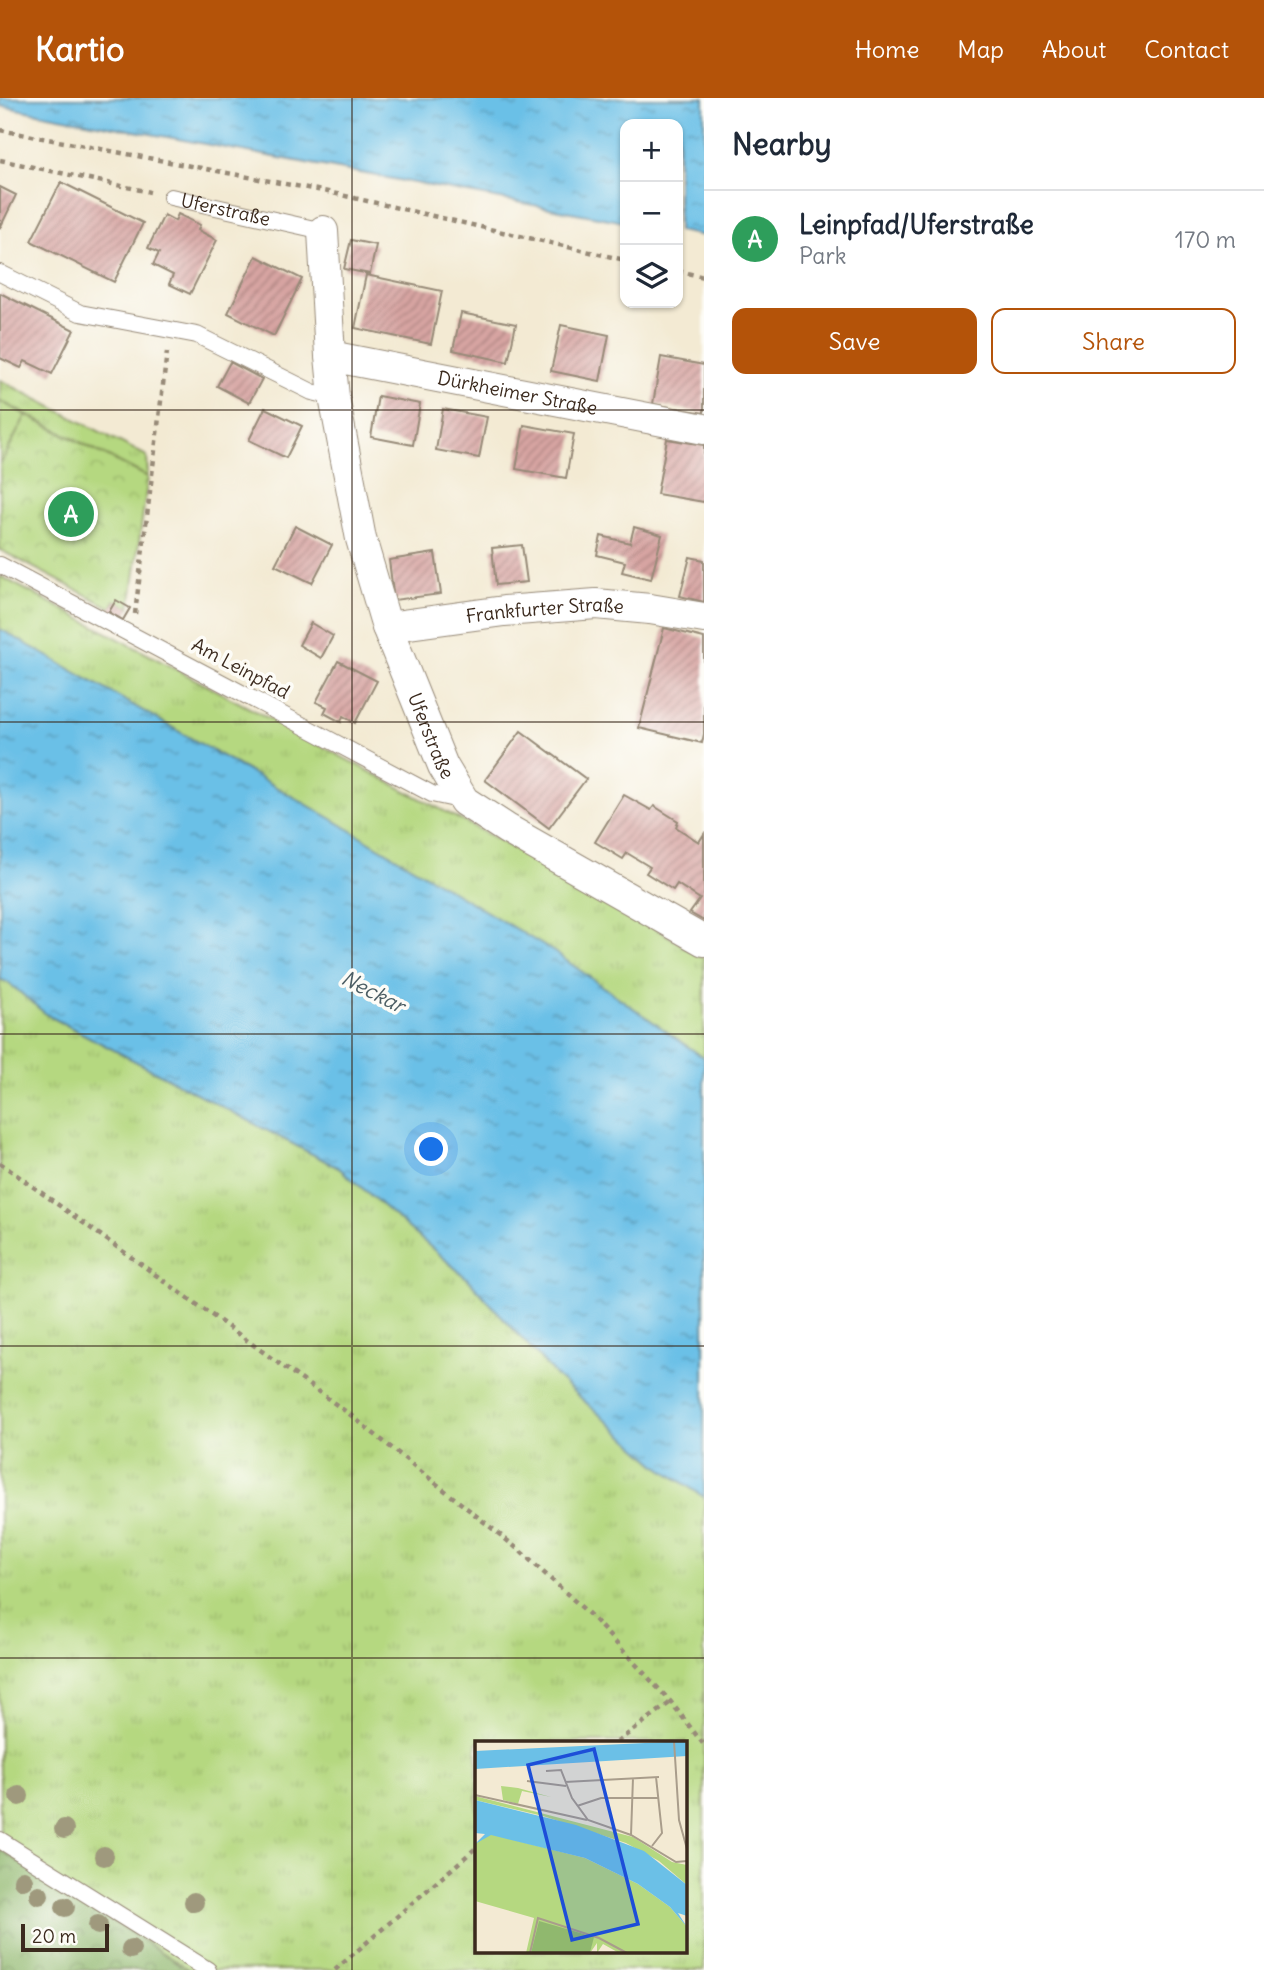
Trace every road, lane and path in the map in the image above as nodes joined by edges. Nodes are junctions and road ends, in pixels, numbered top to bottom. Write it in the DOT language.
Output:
graph roads {
  1 [pos="0,130"];
  2 [pos="0,160"];
  3 [pos="172,197"];
  4 [pos="323,231"];
  5 [pos="620,259"];
  6 [pos="683,272"];
  7 [pos="0,273"];
  8 [pos="704,277"];
  9 [pos="169,330"];
  10 [pos="330,356"];
  11 [pos="334,397"];
  12 [pos="704,429"];
  13 [pos="0,565"];
  14 [pos="704,618"];
  15 [pos="387,627"];
  16 [pos="130,633"];
  17 [pos="464,801"];
  18 [pos="704,940"];
  19 [pos="0,1163"];
  20 [pos="671,1703"];
  21 [pos="618,1741"];
  22 [pos="704,1745"];
  23 [pos="0,1840"];
  24 [pos="475,1849"];
  25 [pos="208,1970"];
  26 [pos="335,1970"];
  1 -- 5 [label="path"];
  2 -- 3 [label="path"];
  3 -- 4 [label="lane, Uferstraße"];
  4 -- 10 [label="street, Uferstraße"];
  6 -- 8 [label="path"];
  7 -- 9 [label="lane"];
  9 -- 11 [label="lane"];
  9 -- 16 [label="path"];
  10 -- 11 [label="street, Uferstraße"];
  10 -- 12 [label="street, Dürkheimer Straße"];
  11 -- 15 [label="street, Uferstraße"];
  13 -- 16 [label="lane, Am Leinpfad"];
  14 -- 15 [label="street, Frankfurter Straße"];
  15 -- 17 [label="street, Uferstraße"];
  16 -- 17 [label="lane, Am Leinpfad"];
  17 -- 18 [label="street, Uferstraße"];
  19 -- 20 [label="path"];
  20 -- 21 [label="path"];
  20 -- 22 [label="path"];
  23 -- 25 [label="lane"];
  24 -- 26 [label="path"];
}
